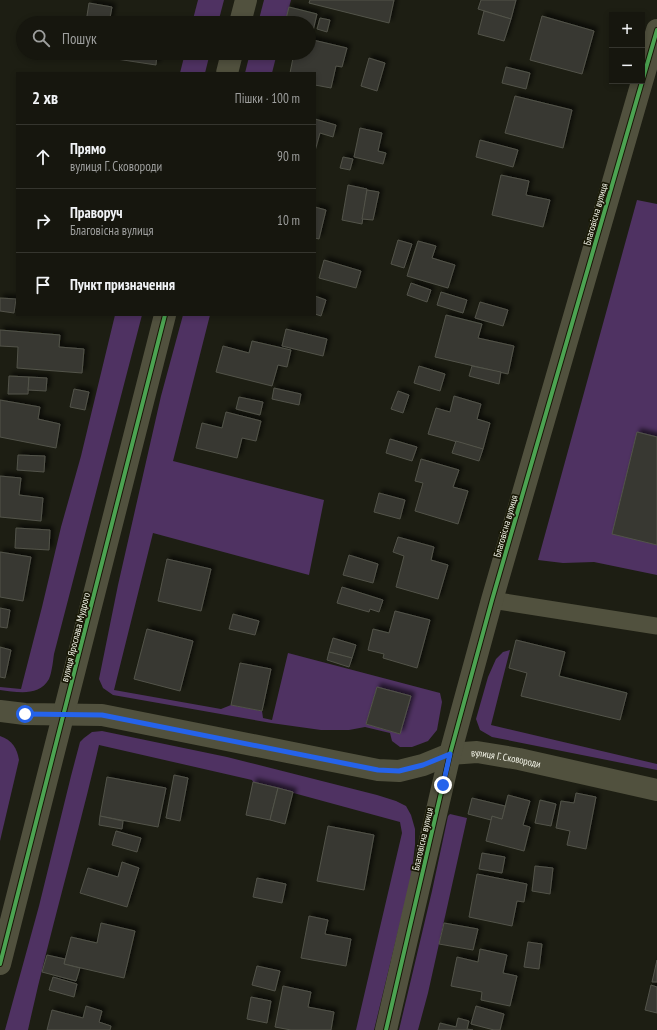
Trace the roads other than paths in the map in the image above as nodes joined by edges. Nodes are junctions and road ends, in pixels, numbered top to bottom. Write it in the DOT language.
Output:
graph roads {
  1 [pos="246,0"];
  2 [pos="242,16"];
  3 [pos="657,30"];
  4 [pos="230,60"];
  5 [pos="227,72"];
  6 [pos="165,316"];
  7 [pos="492,600"];
  8 [pos="657,626"];
  9 [pos="0,711"];
  10 [pos="63,715"];
  11 [pos="450,754"];
  12 [pos="657,790"];
  13 [pos="0,964"];
  14 [pos="386,1030"];
  1 -- 2 [label="street"];
  3 -- 7 [label="street, Благовісна вулиця"];
  4 -- 5 [label="street"];
  6 -- 10 [label="street, вулиця Ярослава Мудрого"];
  7 -- 8 [label="lane"];
  7 -- 11 [label="street, Благовісна вулиця"];
  9 -- 10 [label="street, вулиця Г. Сковороди"];
  10 -- 11 [label="street, вулиця Г. Сковороди"];
  10 -- 13 [label="street, вулиця Ярослава Мудрого"];
  11 -- 12 [label="street, вулиця Г. Сковороди"];
  11 -- 14 [label="street, Благовісна вулиця"];
}
